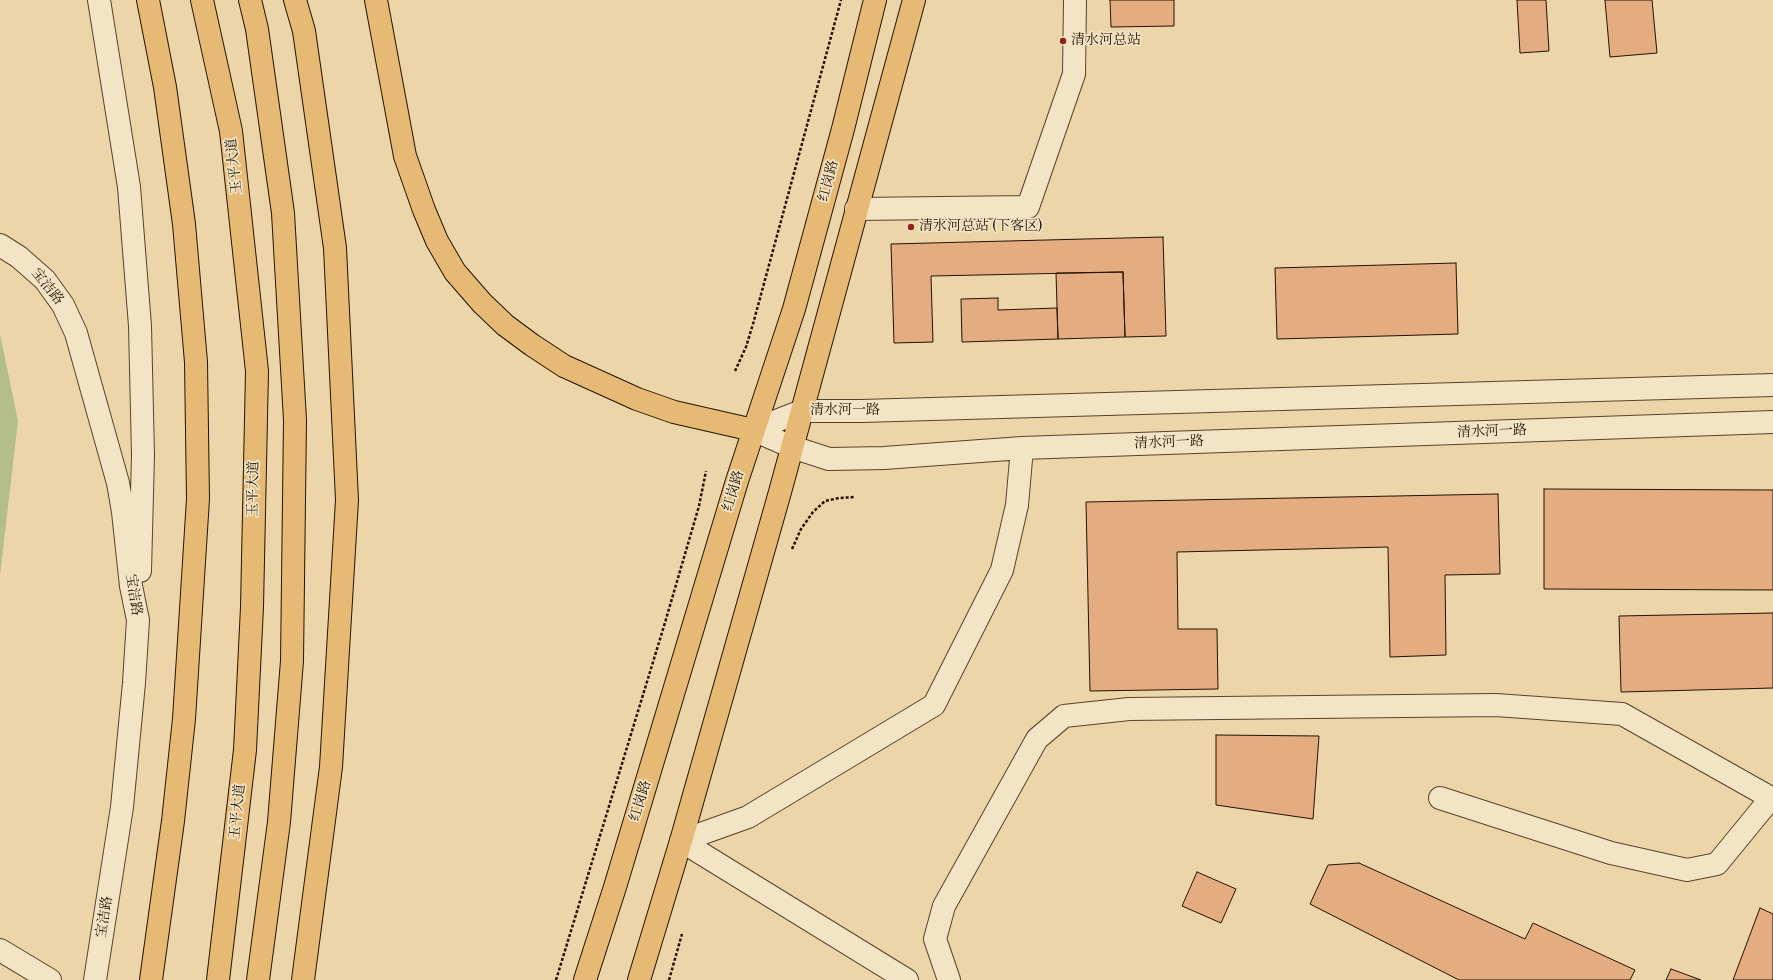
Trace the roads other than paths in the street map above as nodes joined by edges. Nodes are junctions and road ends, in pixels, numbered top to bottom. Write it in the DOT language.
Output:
graph roads {
  1 [pos="99,0"];
  2 [pos="148,0"];
  3 [pos="202,0"];
  4 [pos="250,0"];
  5 [pos="295,0"];
  6 [pos="376,0"];
  7 [pos="875,0"];
  8 [pos="914,0"];
  9 [pos="1075,0"];
  10 [pos="856,209"];
  11 [pos="0,245"];
  12 [pos="1773,386"];
  13 [pos="802,411"];
  14 [pos="1773,422"];
  15 [pos="754,430"];
  16 [pos="792,446"];
  17 [pos="1022,448"];
  18 [pos="138,620"];
  19 [pos="1440,798"];
  20 [pos="1772,799"];
  21 [pos="681,841"];
  22 [pos="0,950"];
  23 [pos="50,980"];
  24 [pos="95,980"];
  25 [pos="151,980"];
  26 [pos="218,980"];
  27 [pos="258,980"];
  28 [pos="302,980"];
  29 [pos="585,980"];
  30 [pos="639,980"];
  31 [pos="907,980"];
  32 [pos="949,980"];
  1 -- 18 [label="street"];
  2 -- 25 [label="main road"];
  3 -- 26 [label="main road, 玉平大道"];
  4 -- 27 [label="main road"];
  5 -- 28 [label="main road"];
  6 -- 15 [label="main road"];
  7 -- 15 [label="main road, 红岗路"];
  8 -- 10 [label="main road"];
  9 -- 10 [label="street"];
  10 -- 13 [label="main road"];
  11 -- 18 [label="street, 宝洁路"];
  12 -- 13 [label="street, 清水河一路"];
  13 -- 15 [label="street, 清水河一路"];
  13 -- 16 [label="main road"];
  14 -- 17 [label="street, 清水河一路"];
  15 -- 16 [label="street, 清水河一路"];
  15 -- 29 [label="main road, 红岗路"];
  16 -- 17 [label="street, 清水河一路"];
  16 -- 21 [label="main road"];
  17 -- 21 [label="street"];
  18 -- 24 [label="street, 宝洁路"];
  19 -- 20 [label="street"];
  20 -- 32 [label="street"];
  21 -- 30 [label="main road"];
  21 -- 31 [label="street"];
  22 -- 23 [label="street"];
}
